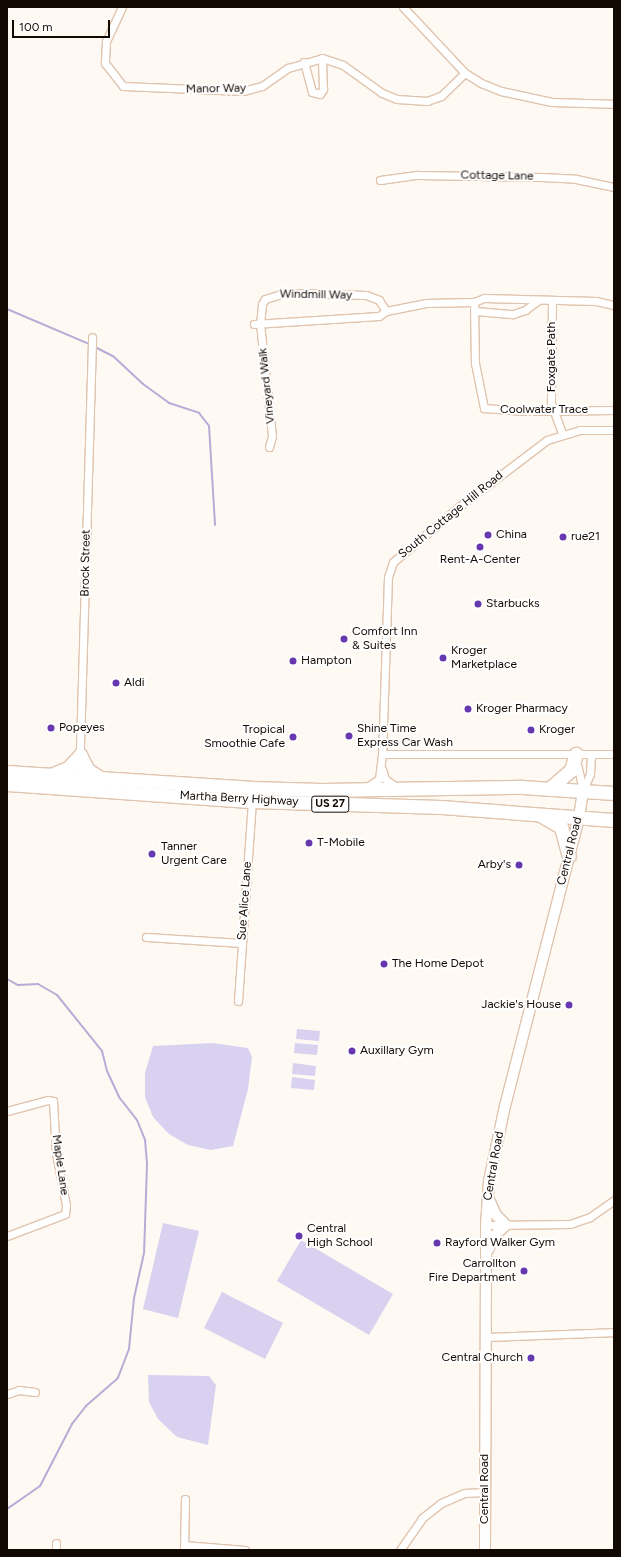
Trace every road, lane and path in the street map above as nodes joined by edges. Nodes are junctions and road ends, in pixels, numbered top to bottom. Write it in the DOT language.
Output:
graph roads {
  1 [pos="122,7"];
  2 [pos="403,7"];
  3 [pos="322,58"];
  4 [pos="304,62"];
  5 [pos="465,73"];
  6 [pos="614,104"];
  7 [pos="380,180"];
  8 [pos="614,187"];
  9 [pos="539,300"];
  10 [pos="552,301"];
  11 [pos="474,302"];
  12 [pos="614,305"];
  13 [pos="386,311"];
  14 [pos="476,311"];
  15 [pos="257,324"];
  16 [pos="92,337"];
  17 [pos="614,410"];
  18 [pos="554,411"];
  19 [pos="614,430"];
  20 [pos="562,434"];
  21 [pos="269,447"];
  22 [pos="382,754"];
  23 [pos="576,754"];
  24 [pos="591,754"];
  25 [pos="614,754"];
  26 [pos="80,755"];
  27 [pos="381,768"];
  28 [pos="7,772"];
  29 [pos="48,775"];
  30 [pos="102,779"];
  31 [pos="7,784"];
  32 [pos="79,784"];
  33 [pos="399,788"];
  34 [pos="362,789"];
  35 [pos="549,789"];
  36 [pos="583,791"];
  37 [pos="614,793"];
  38 [pos="253,794"];
  39 [pos="539,814"];
  40 [pos="579,817"];
  41 [pos="614,820"];
  42 [pos="569,856"];
  43 [pos="146,937"];
  44 [pos="242,943"];
  45 [pos="238,1001"];
  46 [pos="7,1111"];
  47 [pos="488,1197"];
  48 [pos="614,1200"];
  49 [pos="486,1225"];
  50 [pos="506,1225"];
  51 [pos="7,1236"];
  52 [pos="485,1255"];
  53 [pos="614,1332"];
  54 [pos="485,1337"];
  55 [pos="35,1392"];
  56 [pos="7,1394"];
  57 [pos="485,1492"];
  58 [pos="185,1499"];
  59 [pos="184,1548"];
  60 [pos="245,1550"];
  61 [pos="400,1550"];
  62 [pos="485,1550"];
  1 -- 4 [label="street, Manor Way"];
  2 -- 5 [label="street"];
  3 -- 4 [label="street, Manor Way"];
  3 -- 4 [label="street"];
  3 -- 5 [label="street"];
  5 -- 6 [label="street"];
  7 -- 8 [label="street, Cottage Lane"];
  9 -- 10 [label="street, Windmill Way"];
  9 -- 11 [label="street, Windmill Way"];
  9 -- 14 [label="street"];
  10 -- 12 [label="street, Windmill Way"];
  10 -- 18 [label="street, Foxgate Path"];
  11 -- 13 [label="street, Windmill Way"];
  11 -- 14 [label="street, Coolwater Trace"];
  13 -- 15 [label="street, Windmill Way"];
  13 -- 15 [label="street, Windmill Way"];
  14 -- 18 [label="street, Coolwater Trace"];
  15 -- 21 [label="street, Vineyard Walk"];
  16 -- 26 [label="street, Brock Street"];
  17 -- 18 [label="street, Coolwater Trace"];
  18 -- 20 [label="street, Foxgate Path"];
  19 -- 20 [label="street, South Cottage Hill Road"];
  20 -- 22 [label="street, South Cottage Hill Road"];
  22 -- 23 [label="street"];
  22 -- 27 [label="street, South Cottage Hill Road"];
  23 -- 24 [label="street"];
  23 -- 35 [label="highway"];
  23 -- 36 [label="street, Central Road"];
  24 -- 25 [label="street"];
  24 -- 36 [label="street, Central Road"];
  26 -- 29 [label="highway"];
  26 -- 30 [label="highway"];
  26 -- 32 [label="street, Brock Street"];
  27 -- 33 [label="street"];
  27 -- 34 [label="street"];
  28 -- 29 [label="highway, Martha Berry Highway / US 27"];
  29 -- 32 [label="highway, Martha Berry Highway / US 27"];
  30 -- 32 [label="highway, Martha Berry Highway / US 27"];
  30 -- 38 [label="highway, Martha Berry Highway / US 27"];
  31 -- 32 [label="highway, Martha Berry Highway / US 27"];
  32 -- 38 [label="highway, Martha Berry Highway / US 27"];
  33 -- 34 [label="highway, Martha Berry Highway / US 27"];
  33 -- 35 [label="highway, Martha Berry Highway / US 27"];
  34 -- 38 [label="highway, Martha Berry Highway / US 27"];
  35 -- 36 [label="highway, Martha Berry Highway / US 27"];
  36 -- 37 [label="highway, Martha Berry Highway / US 27"];
  36 -- 40 [label="street, Central Road"];
  38 -- 39 [label="highway, Martha Berry Highway / US 27"];
  38 -- 44 [label="street, Sue Alice Lane"];
  39 -- 40 [label="highway, Martha Berry Highway / US 27"];
  39 -- 42 [label="highway"];
  40 -- 41 [label="highway, Martha Berry Highway / US 27"];
  40 -- 42 [label="street, Central Road"];
  42 -- 47 [label="street, Central Road"];
  43 -- 44 [label="street"];
  44 -- 45 [label="street, Sue Alice Lane"];
  46 -- 51 [label="street, Maple Lane"];
  47 -- 49 [label="street, Central Road"];
  47 -- 50 [label="street"];
  48 -- 50 [label="street"];
  49 -- 50 [label="street"];
  49 -- 52 [label="street, Central Road"];
  50 -- 52 [label="street"];
  52 -- 54 [label="street, Central Road"];
  53 -- 54 [label="street"];
  54 -- 57 [label="street, Central Road"];
  55 -- 56 [label="street"];
  57 -- 61 [label="street"];
  57 -- 62 [label="street, Central Road"];
  58 -- 59 [label="street"];
  59 -- 60 [label="street"];
}
